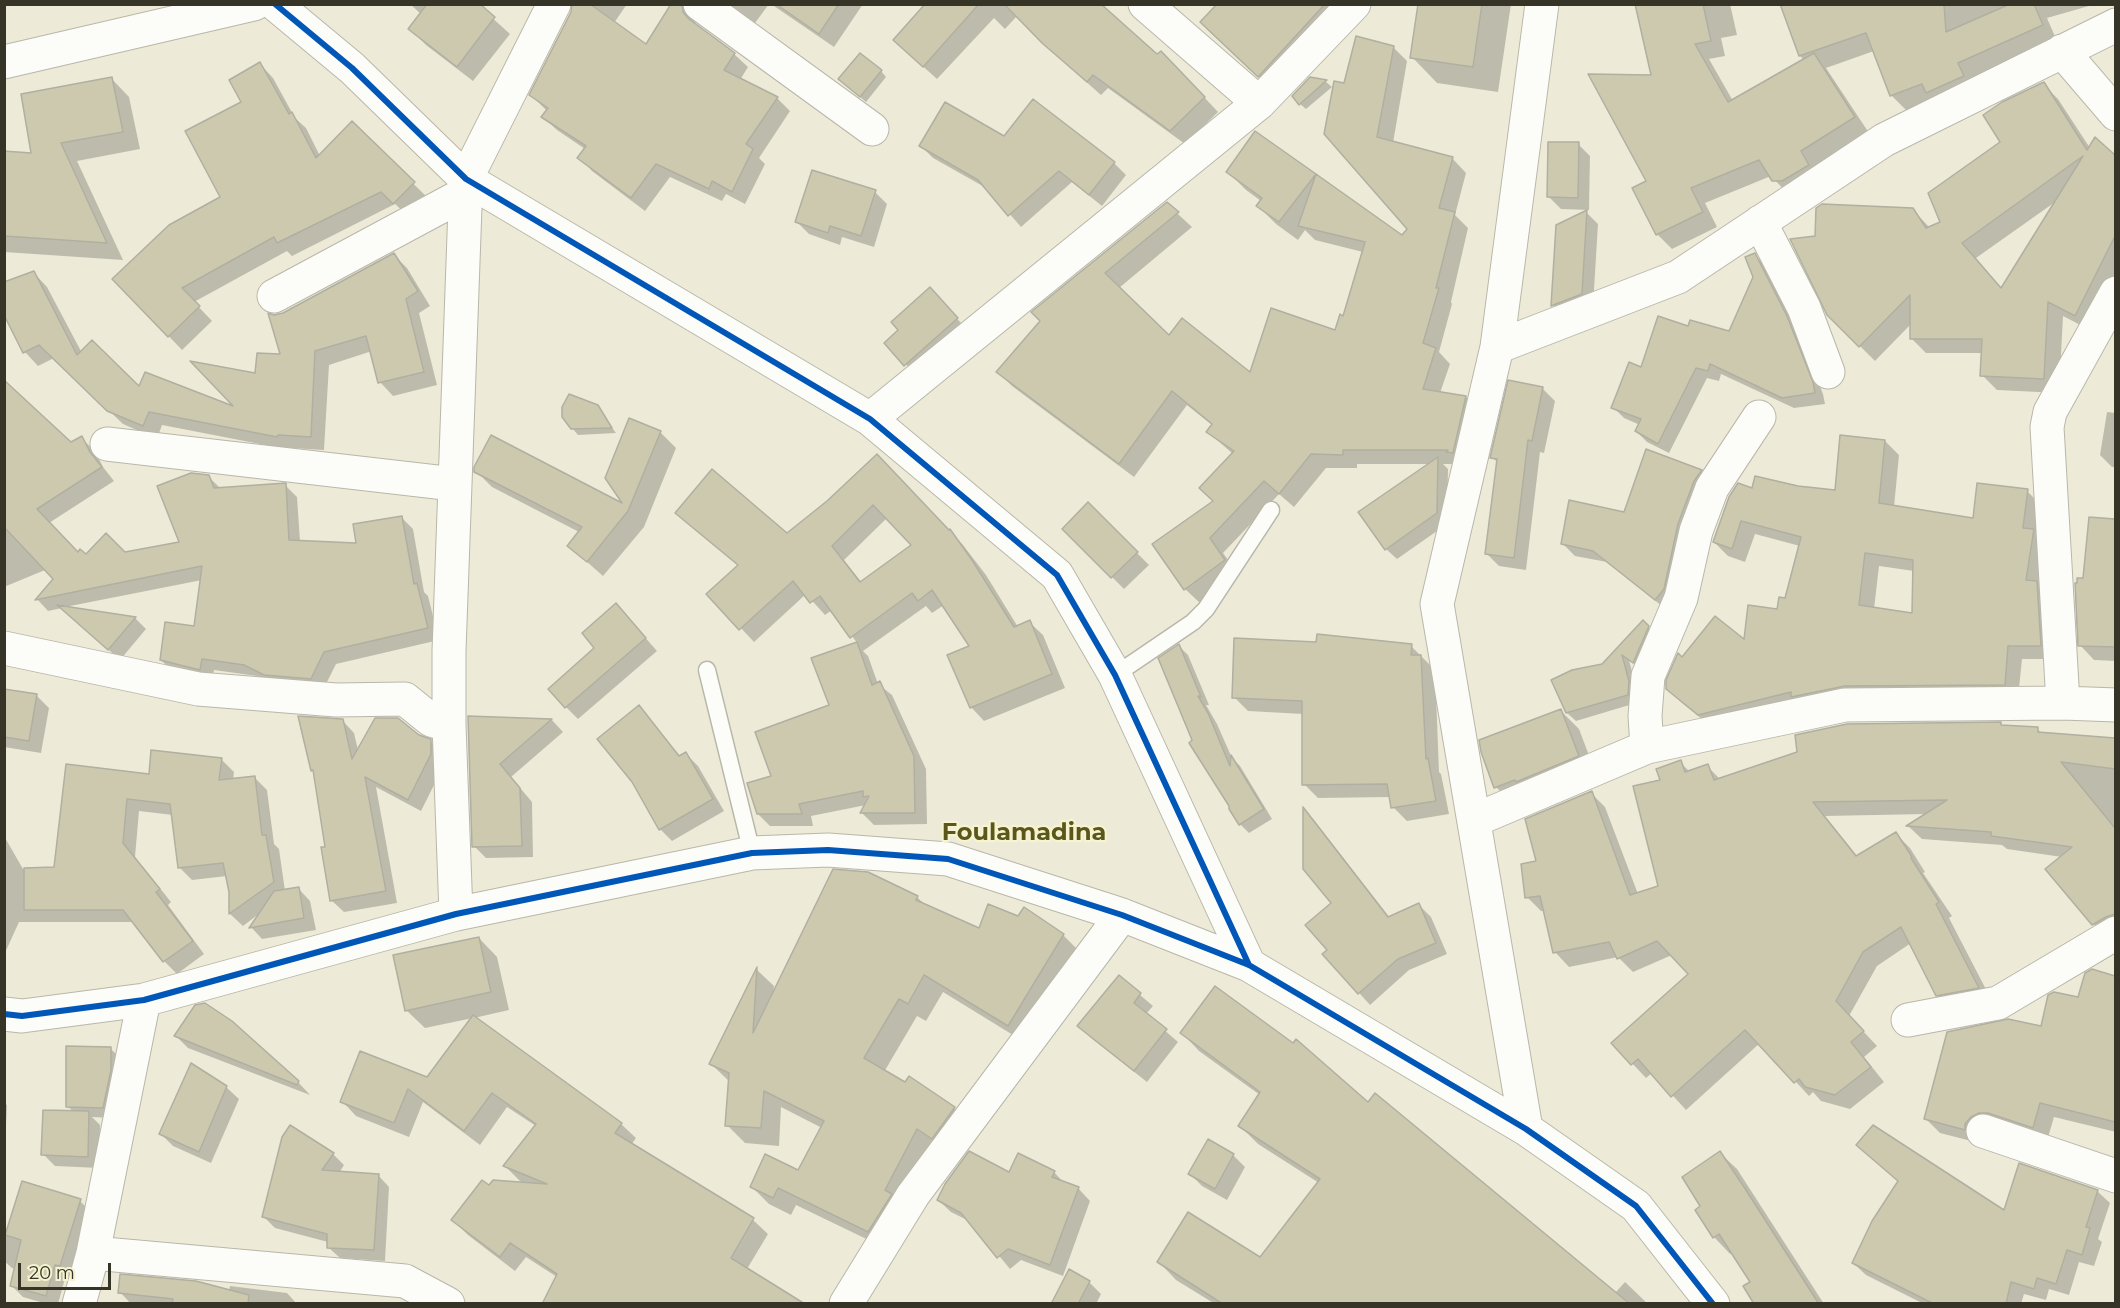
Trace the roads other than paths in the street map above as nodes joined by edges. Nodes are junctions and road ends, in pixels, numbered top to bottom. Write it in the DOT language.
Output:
graph roads {
  1 [pos="254,4"];
  2 [pos="274,4"];
  3 [pos="554,4"];
  4 [pos="700,4"];
  5 [pos="1145,4"];
  6 [pos="1354,4"];
  7 [pos="1542,4"];
  8 [pos="2115,25"];
  9 [pos="2062,51"];
  10 [pos="4,62"];
  11 [pos="1259,103"];
  12 [pos="2115,114"];
  13 [pos="872,129"];
  14 [pos="466,186"];
  15 [pos="1760,222"];
  16 [pos="2115,293"];
  17 [pos="274,296"];
  18 [pos="1497,347"];
  19 [pos="1828,372"];
  20 [pos="1759,417"];
  21 [pos="870,419"];
  22 [pos="107,444"];
  23 [pos="454,484"];
  24 [pos="1271,510"];
  25 [pos="4,648"];
  26 [pos="707,670"];
  27 [pos="1115,675"];
  28 [pos="2063,703"];
  29 [pos="2115,705"];
  30 [pos="449,725"];
  31 [pos="1647,747"];
  32 [pos="1475,820"];
  33 [pos="752,853"];
  34 [pos="456,914"];
  35 [pos="1122,915"];
  36 [pos="2115,933"];
  37 [pos="1249,965"];
  38 [pos="144,1000"];
  39 [pos="4,1014"];
  40 [pos="1908,1020"];
  41 [pos="1526,1129"];
  42 [pos="1983,1131"];
  43 [pos="2115,1176"];
  44 [pos="93,1253"];
  45 [pos="79,1304"];
  46 [pos="448,1304"];
  47 [pos="846,1304"];
  48 [pos="1713,1304"];
  1 -- 10 [label="street"];
  2 -- 14 [label="street"];
  3 -- 14 [label="street"];
  4 -- 13 [label="street"];
  5 -- 11 [label="street"];
  6 -- 11 [label="street"];
  7 -- 18 [label="street"];
  8 -- 9 [label="street"];
  9 -- 12 [label="street"];
  9 -- 15 [label="street"];
  11 -- 21 [label="street"];
  14 -- 17 [label="street"];
  14 -- 21 [label="street"];
  14 -- 23 [label="street"];
  15 -- 18 [label="street"];
  15 -- 19 [label="street"];
  16 -- 28 [label="street"];
  18 -- 32 [label="street"];
  20 -- 31 [label="street"];
  21 -- 27 [label="street"];
  22 -- 23 [label="street"];
  23 -- 30 [label="street"];
  24 -- 27 [label="lane"];
  25 -- 30 [label="street"];
  26 -- 33 [label="lane"];
  27 -- 37 [label="street"];
  28 -- 29 [label="street"];
  28 -- 31 [label="street"];
  30 -- 34 [label="street"];
  31 -- 32 [label="street"];
  32 -- 41 [label="street"];
  33 -- 34 [label="street"];
  33 -- 35 [label="street"];
  34 -- 38 [label="street"];
  35 -- 37 [label="street"];
  35 -- 47 [label="street"];
  36 -- 40 [label="street"];
  37 -- 41 [label="street"];
  38 -- 39 [label="street"];
  38 -- 44 [label="street"];
  41 -- 48 [label="street"];
  42 -- 43 [label="street"];
  44 -- 45 [label="street"];
  44 -- 46 [label="street"];
}
